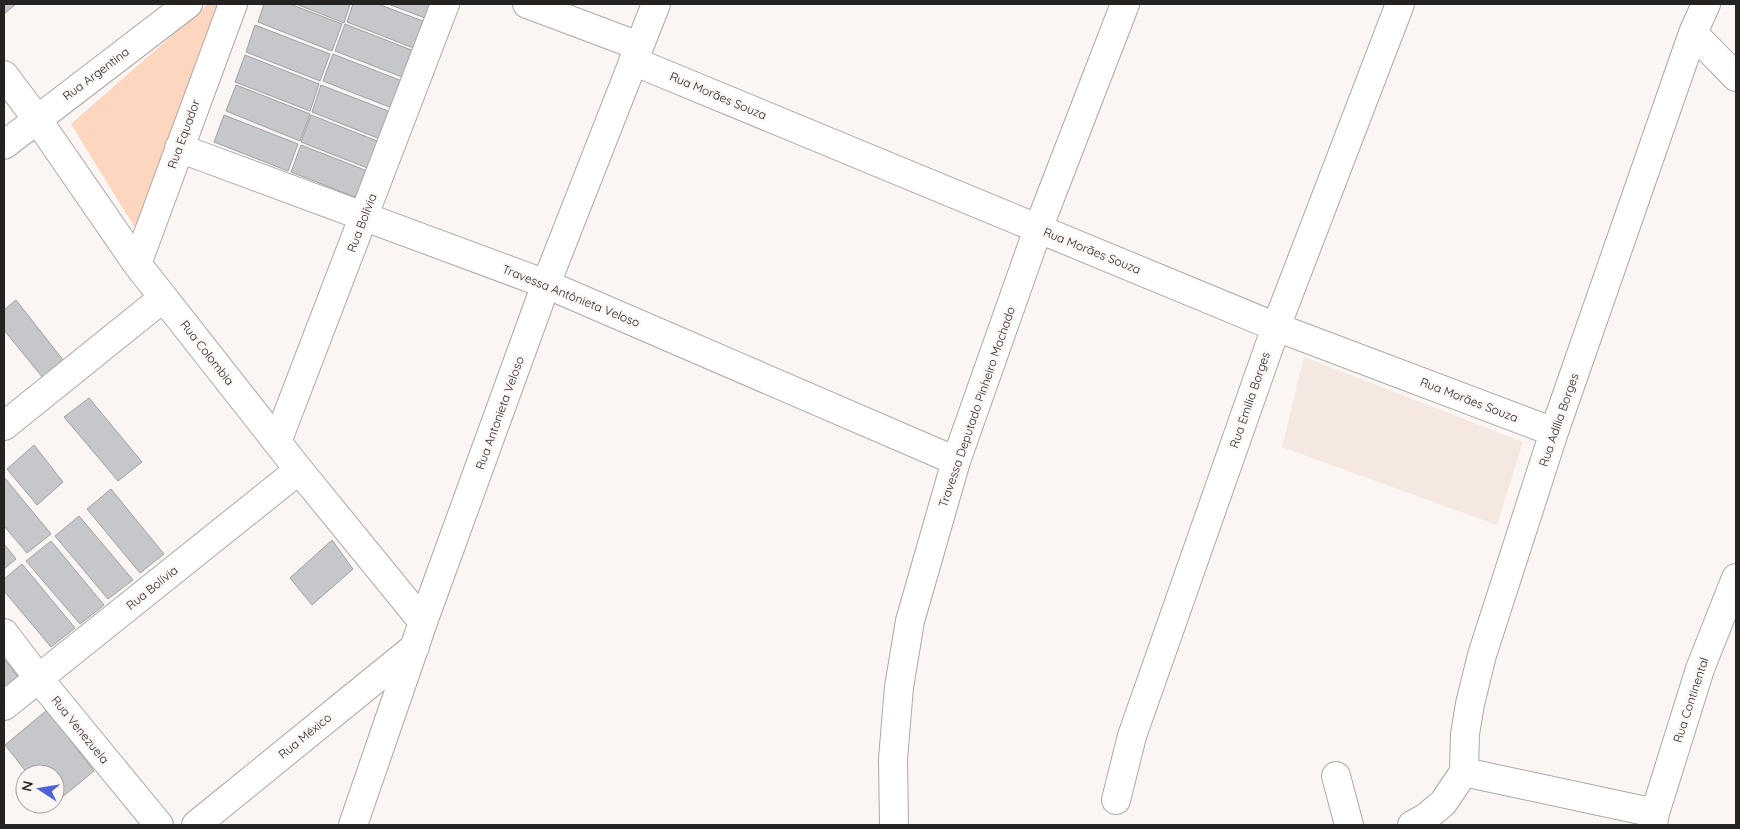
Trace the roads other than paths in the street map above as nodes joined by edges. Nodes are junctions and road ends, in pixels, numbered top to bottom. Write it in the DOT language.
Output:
graph roads {
  1 [pos="188,4"];
  2 [pos="233,4"];
  3 [pos="445,4"];
  4 [pos="527,4"];
  5 [pos="656,4"];
  6 [pos="1125,4"];
  7 [pos="1400,4"];
  8 [pos="1706,4"];
  9 [pos="1693,33"];
  10 [pos="636,54"];
  11 [pos="4,75"];
  12 [pos="1736,77"];
  13 [pos="37,119"];
  14 [pos="4,146"];
  15 [pos="178,148"];
  16 [pos="365,216"];
  17 [pos="1038,229"];
  18 [pos="137,264"];
  19 [pos="546,284"];
  20 [pos="163,298"];
  21 [pos="1276,328"];
  22 [pos="4,426"];
  23 [pos="1554,432"];
  24 [pos="277,442"];
  25 [pos="956,461"];
  26 [pos="299,470"];
  27 [pos="1736,578"];
  28 [pos="424,622"];
  29 [pos="4,633"];
  30 [pos="415,647"];
  31 [pos="39,679"];
  32 [pos="4,706"];
  33 [pos="1464,772"];
  34 [pos="1336,776"];
  35 [pos="1116,800"];
  36 [pos="1654,819"];
  37 [pos="159,825"];
  38 [pos="196,825"];
  39 [pos="353,825"];
  40 [pos="894,825"];
  41 [pos="1349,825"];
  42 [pos="1412,825"];
  1 -- 13 [label="street, Rua Argentina"];
  2 -- 15 [label="street, Rua Equador"];
  3 -- 16 [label="street, Rua Bolívia"];
  4 -- 10 [label="street, Rua Morães Souza"];
  5 -- 10 [label="street, Rua Antonieta Veloso"];
  6 -- 17 [label="street, Travessa Deputado Pinheiro Machado"];
  7 -- 21 [label="street, Rua Emilia Borges"];
  8 -- 9 [label="street, Rua Adília Borges"];
  9 -- 12 [label="street"];
  9 -- 23 [label="street, Rua Adília Borges"];
  10 -- 17 [label="street, Rua Morães Souza"];
  10 -- 19 [label="street, Rua Antonieta Veloso"];
  11 -- 13 [label="street, Rua Colombia"];
  13 -- 14 [label="street, Rua Argentina"];
  13 -- 18 [label="street, Rua Colombia"];
  15 -- 16 [label="street, Travessa Antônieta Veloso"];
  15 -- 18 [label="street, Rua Equador"];
  16 -- 19 [label="street, Travessa Antônieta Veloso"];
  16 -- 24 [label="street, Rua Bolívia"];
  17 -- 21 [label="street, Rua Morães Souza"];
  17 -- 25 [label="street, Travessa Deputado Pinheiro Machado"];
  18 -- 20 [label="street, Rua Colombia"];
  19 -- 25 [label="street, Travessa Antônieta Veloso"];
  19 -- 28 [label="street, Rua Antonieta Veloso"];
  20 -- 22 [label="street"];
  20 -- 24 [label="street, Rua Colombia"];
  21 -- 23 [label="street, Rua Morães Souza"];
  21 -- 35 [label="street, Rua Emilia Borges"];
  23 -- 33 [label="street, Rua Adília Borges"];
  24 -- 26 [label="street, Rua Colombia"];
  25 -- 40 [label="street, Travessa Deputado Pinheiro Machado"];
  26 -- 28 [label="street, Rua Colombia"];
  26 -- 31 [label="street, Rua Bolívia"];
  27 -- 36 [label="street, Rua Continental"];
  28 -- 30 [label="street, Rua Antonieta Veloso"];
  29 -- 31 [label="street, Rua Venezuela"];
  30 -- 38 [label="street, Rua México"];
  30 -- 39 [label="street, Rua Antonieta Veloso"];
  31 -- 32 [label="street, Rua Bolívia"];
  31 -- 37 [label="street, Rua Venezuela"];
  33 -- 36 [label="street"];
  33 -- 42 [label="street"];
  34 -- 41 [label="street"];
}
